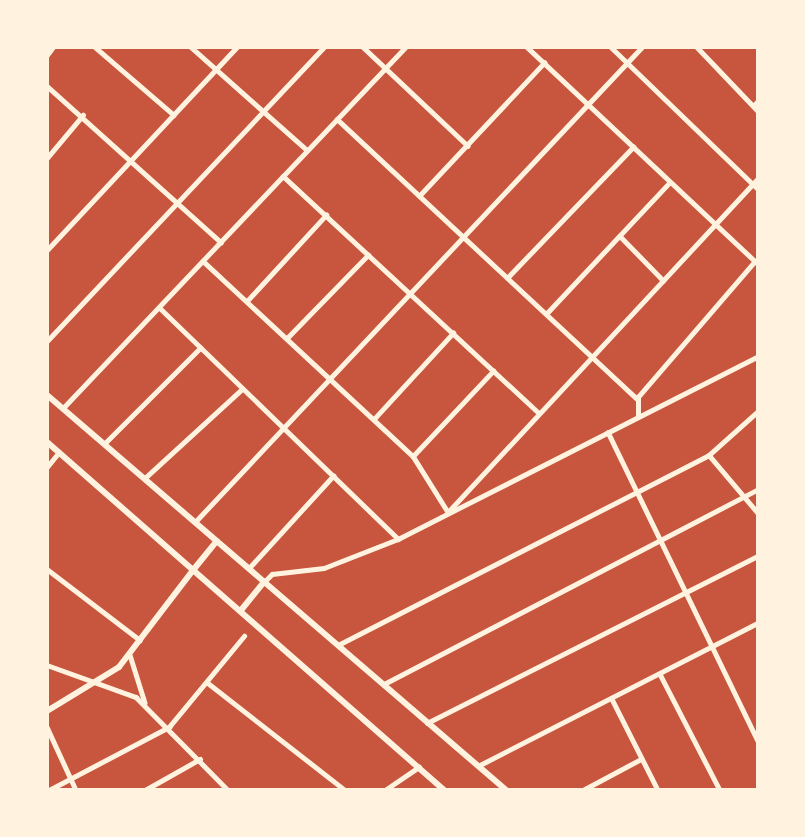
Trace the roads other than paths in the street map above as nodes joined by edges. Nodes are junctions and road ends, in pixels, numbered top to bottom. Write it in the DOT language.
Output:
graph roads {
  1 [pos="53,47"];
  2 [pos="95,47"];
  3 [pos="191,47"];
  4 [pos="237,47"];
  5 [pos="324,47"];
  6 [pos="363,47"];
  7 [pos="405,47"];
  8 [pos="527,47"];
  9 [pos="611,47"];
  10 [pos="642,47"];
  11 [pos="697,47"];
  12 [pos="47,55"];
  13 [pos="544,62"];
  14 [pos="628,62"];
  15 [pos="385,68"];
  16 [pos="216,69"];
  17 [pos="47,86"];
  18 [pos="758,101"];
  19 [pos="588,104"];
  20 [pos="755,109"];
  21 [pos="265,110"];
  22 [pos="174,115"];
  23 [pos="83,116"];
  24 [pos="337,119"];
  25 [pos="468,146"];
  26 [pos="632,147"];
  27 [pos="307,150"];
  28 [pos="47,158"];
  29 [pos="133,158"];
  30 [pos="283,176"];
  31 [pos="758,178"];
  32 [pos="668,183"];
  33 [pos="752,184"];
  34 [pos="758,189"];
  35 [pos="419,196"];
  36 [pos="179,198"];
  37 [pos="326,215"];
  38 [pos="714,224"];
  39 [pos="462,236"];
  40 [pos="620,236"];
  41 [pos="221,242"];
  42 [pos="47,250"];
  43 [pos="369,255"];
  44 [pos="203,261"];
  45 [pos="757,262"];
  46 [pos="507,278"];
  47 [pos="663,280"];
  48 [pos="409,293"];
  49 [pos="247,301"];
  50 [pos="160,308"];
  51 [pos="546,314"];
  52 [pos="453,333"];
  53 [pos="287,338"];
  54 [pos="47,341"];
  55 [pos="201,348"];
  56 [pos="591,356"];
  57 [pos="758,356"];
  58 [pos="493,371"];
  59 [pos="330,379"];
  60 [pos="243,389"];
  61 [pos="47,395"];
  62 [pos="637,399"];
  63 [pos="63,408"];
  64 [pos="758,411"];
  65 [pos="538,412"];
  66 [pos="638,416"];
  67 [pos="374,419"];
  68 [pos="284,428"];
  69 [pos="608,432"];
  70 [pos="47,442"];
  71 [pos="104,444"];
  72 [pos="59,452"];
  73 [pos="709,455"];
  74 [pos="414,456"];
  75 [pos="47,467"];
  76 [pos="333,476"];
  77 [pos="145,478"];
  78 [pos="758,489"];
  79 [pos="637,492"];
  80 [pos="745,501"];
  81 [pos="448,512"];
  82 [pos="758,513"];
  83 [pos="195,522"];
  84 [pos="398,539"];
  85 [pos="217,541"];
  86 [pos="660,543"];
  87 [pos="758,556"];
  88 [pos="249,568"];
  89 [pos="194,569"];
  90 [pos="49,573"];
  91 [pos="264,582"];
  92 [pos="684,592"];
  93 [pos="242,610"];
  94 [pos="758,623"];
  95 [pos="243,636"];
  96 [pos="140,640"];
  97 [pos="338,645"];
  98 [pos="711,648"];
  99 [pos="129,654"];
  100 [pos="47,665"];
  101 [pos="660,674"];
  102 [pos="97,680"];
  103 [pos="208,683"];
  104 [pos="384,684"];
  105 [pos="612,699"];
  106 [pos="147,707"];
  107 [pos="47,711"];
  108 [pos="427,723"];
  109 [pos="47,727"];
  110 [pos="169,727"];
  111 [pos="758,741"];
  112 [pos="200,759"];
  113 [pos="641,759"];
  114 [pos="477,766"];
  115 [pos="419,767"];
  116 [pos="71,778"];
  117 [pos="49,790"];
  118 [pos="76,790"];
  119 [pos="145,790"];
  120 [pos="228,790"];
  121 [pos="345,790"];
  122 [pos="385,790"];
  123 [pos="444,790"];
  124 [pos="506,790"];
  125 [pos="583,790"];
  126 [pos="658,790"];
  127 [pos="720,790"];
  1 -- 12 [label="street"];
  2 -- 22 [label="street"];
  3 -- 16 [label="street"];
  4 -- 16 [label="street"];
  5 -- 21 [label="street"];
  6 -- 15 [label="street"];
  7 -- 15 [label="street"];
  8 -- 13 [label="street"];
  9 -- 14 [label="street"];
  10 -- 14 [label="street"];
  11 -- 20 [label="street"];
  13 -- 19 [label="street"];
  13 -- 25 [label="street"];
  14 -- 19 [label="street"];
  14 -- 33 [label="street"];
  15 -- 24 [label="street"];
  15 -- 25 [label="street"];
  16 -- 21 [label="street"];
  16 -- 22 [label="street"];
  17 -- 23 [label="street"];
  18 -- 20 [label="street"];
  19 -- 26 [label="street"];
  19 -- 39 [label="street"];
  21 -- 27 [label="street"];
  21 -- 36 [label="street"];
  22 -- 29 [label="street"];
  23 -- 28 [label="street"];
  23 -- 29 [label="street"];
  24 -- 27 [label="street"];
  24 -- 35 [label="street"];
  25 -- 35 [label="street"];
  26 -- 32 [label="street"];
  26 -- 46 [label="street"];
  27 -- 30 [label="street"];
  29 -- 36 [label="street"];
  29 -- 42 [label="street"];
  30 -- 37 [label="street"];
  30 -- 41 [label="street"];
  31 -- 33 [label="street"];
  32 -- 38 [label="street"];
  32 -- 40 [label="street"];
  33 -- 34 [label="street"];
  33 -- 38 [label="street"];
  35 -- 39 [label="street"];
  36 -- 41 [label="street"];
  36 -- 54 [label="street"];
  37 -- 43 [label="street"];
  37 -- 49 [label="street"];
  38 -- 45 [label="street"];
  38 -- 47 [label="street"];
  39 -- 46 [label="street"];
  39 -- 48 [label="street"];
  40 -- 47 [label="street"];
  40 -- 51 [label="street"];
  41 -- 44 [label="street"];
  43 -- 48 [label="street"];
  43 -- 53 [label="street"];
  44 -- 49 [label="street"];
  44 -- 50 [label="street"];
  45 -- 62 [label="street"];
  46 -- 51 [label="street"];
  47 -- 56 [label="street"];
  48 -- 52 [label="street"];
  48 -- 59 [label="street"];
  49 -- 53 [label="street"];
  50 -- 55 [label="street"];
  50 -- 63 [label="street"];
  51 -- 56 [label="street"];
  52 -- 58 [label="street"];
  52 -- 67 [label="street"];
  53 -- 59 [label="street"];
  55 -- 60 [label="street"];
  55 -- 71 [label="street"];
  56 -- 62 [label="street"];
  56 -- 65 [label="street"];
  57 -- 66 [label="street"];
  58 -- 65 [label="street"];
  58 -- 74 [label="street"];
  59 -- 67 [label="street"];
  59 -- 68 [label="street"];
  60 -- 68 [label="street"];
  60 -- 77 [label="street"];
  61 -- 63 [label="main road"];
  62 -- 66 [label="street"];
  63 -- 71 [label="main road"];
  64 -- 73 [label="street"];
  65 -- 81 [label="street"];
  66 -- 69 [label="street"];
  67 -- 74 [label="street"];
  68 -- 76 [label="street"];
  68 -- 83 [label="street"];
  69 -- 79 [label="street"];
  69 -- 81 [label="street"];
  70 -- 72 [label="main road"];
  71 -- 77 [label="main road"];
  72 -- 75 [label="street"];
  72 -- 89 [label="main road"];
  73 -- 79 [label="street"];
  73 -- 80 [label="street"];
  74 -- 81 [label="street"];
  76 -- 84 [label="street"];
  76 -- 88 [label="street"];
  77 -- 83 [label="main road"];
  78 -- 80 [label="street"];
  79 -- 86 [label="street"];
  79 -- 97 [label="street"];
  80 -- 82 [label="street"];
  80 -- 86 [label="street"];
  81 -- 84 [label="street"];
  83 -- 85 [label="main road"];
  84 -- 91 [label="street"];
  85 -- 88 [label="main road"];
  85 -- 89 [label="main road"];
  86 -- 92 [label="street"];
  86 -- 104 [label="street"];
  87 -- 92 [label="street"];
  88 -- 91 [label="main road"];
  89 -- 93 [label="main road"];
  89 -- 96 [label="main road"];
  90 -- 96 [label="street"];
  91 -- 93 [label="main road"];
  91 -- 97 [label="main road"];
  92 -- 98 [label="street"];
  92 -- 108 [label="street"];
  93 -- 115 [label="main road"];
  94 -- 98 [label="street"];
  95 -- 103 [label="street"];
  96 -- 99 [label="main road"];
  97 -- 104 [label="main road"];
  98 -- 101 [label="street"];
  98 -- 111 [label="street"];
  99 -- 102 [label="main road"];
  99 -- 106 [label="street"];
  100 -- 102 [label="street"];
  101 -- 105 [label="street"];
  101 -- 127 [label="street"];
  102 -- 106 [label="street"];
  102 -- 107 [label="main road"];
  103 -- 110 [label="street"];
  103 -- 121 [label="street"];
  104 -- 108 [label="main road"];
  105 -- 113 [label="street"];
  105 -- 114 [label="street"];
  106 -- 110 [label="street"];
  108 -- 114 [label="main road"];
  109 -- 116 [label="street"];
  110 -- 112 [label="street"];
  110 -- 116 [label="street"];
  112 -- 119 [label="street"];
  112 -- 120 [label="street"];
  113 -- 125 [label="street"];
  113 -- 126 [label="street"];
  114 -- 124 [label="main road"];
  115 -- 122 [label="street"];
  115 -- 123 [label="main road"];
  116 -- 117 [label="street"];
  116 -- 118 [label="street"];
}
